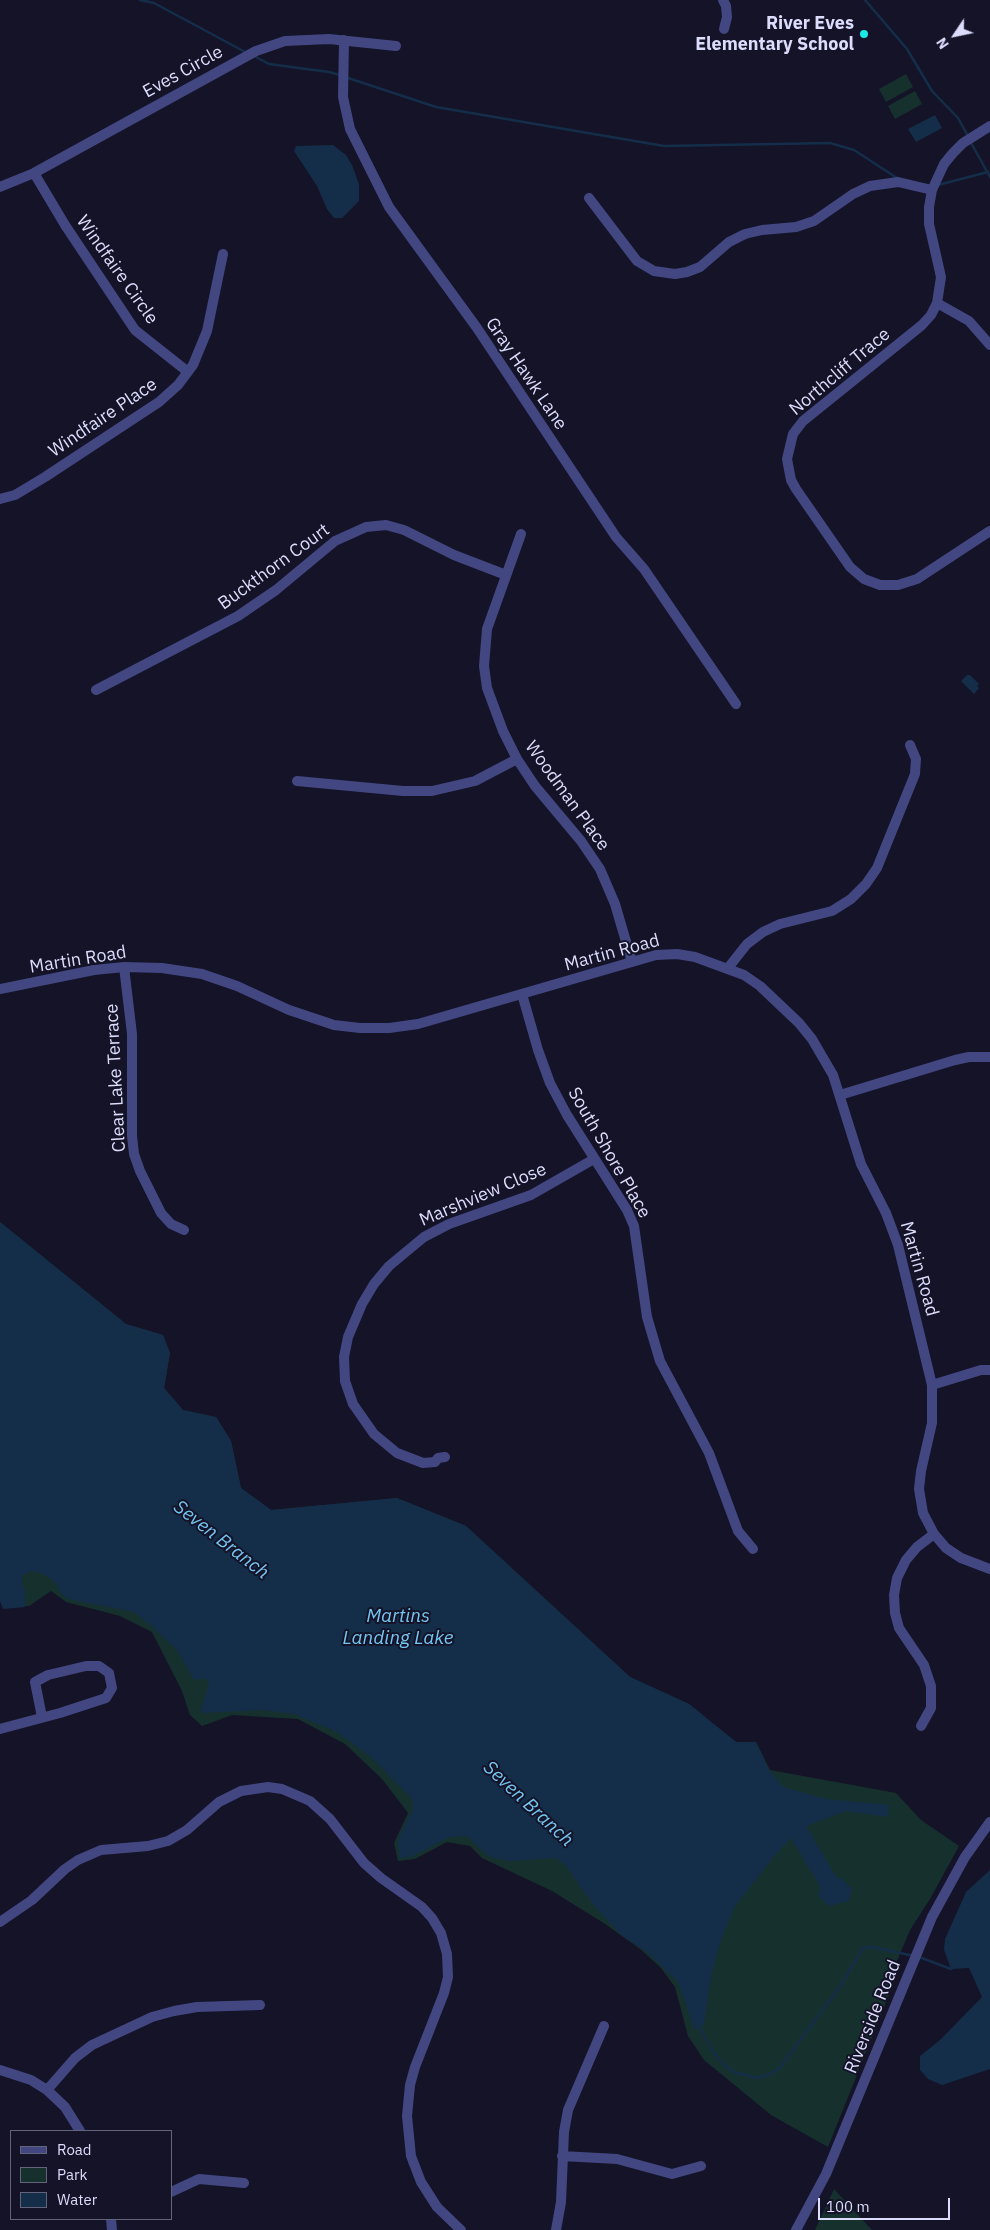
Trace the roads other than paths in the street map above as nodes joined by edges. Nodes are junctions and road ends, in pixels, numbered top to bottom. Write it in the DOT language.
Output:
graph roads {
  1 [pos="723,0"];
  2 [pos="724,29"];
  3 [pos="344,40"];
  4 [pos="396,46"];
  5 [pos="990,126"];
  6 [pos="34,173"];
  7 [pos="0,187"];
  8 [pos="932,190"];
  9 [pos="589,198"];
  10 [pos="223,254"];
  11 [pos="937,303"];
  12 [pos="990,345"];
  13 [pos="188,372"];
  14 [pos="0,499"];
  15 [pos="990,531"];
  16 [pos="521,534"];
  17 [pos="506,575"];
  18 [pos="96,690"];
  19 [pos="736,704"];
  20 [pos="910,745"];
  21 [pos="517,759"];
  22 [pos="297,781"];
  23 [pos="632,962"];
  24 [pos="124,967"];
  25 [pos="728,968"];
  26 [pos="0,989"];
  27 [pos="522,994"];
  28 [pos="990,1057"];
  29 [pos="840,1095"];
  30 [pos="594,1159"];
  31 [pos="184,1230"];
  32 [pos="990,1370"];
  33 [pos="932,1385"];
  34 [pos="445,1457"];
  35 [pos="934,1534"];
  36 [pos="753,1549"];
  37 [pos="990,1569"];
  38 [pos="42,1717"];
  39 [pos="921,1726"];
  40 [pos="0,1730"];
  41 [pos="990,1822"];
  42 [pos="0,1922"];
  43 [pos="260,2006"];
  44 [pos="604,2026"];
  45 [pos="0,2070"];
  46 [pos="47,2090"];
  47 [pos="79,2130"];
  48 [pos="562,2156"];
  49 [pos="701,2166"];
  50 [pos="244,2182"];
  51 [pos="172,2192"];
  52 [pos="461,2230"];
  53 [pos="556,2230"];
  54 [pos="796,2230"];
  1 -- 2 [label="street"];
  3 -- 4 [label="street, Eves Circle"];
  3 -- 6 [label="street, Eves Circle"];
  3 -- 19 [label="street, Gray Hawk Lane"];
  5 -- 8 [label="street, Northcliff Trace"];
  6 -- 7 [label="street, Eves Circle"];
  6 -- 13 [label="street, Windfaire Circle"];
  8 -- 9 [label="street"];
  8 -- 11 [label="street, Northcliff Trace"];
  10 -- 13 [label="street, Windfaire Place"];
  11 -- 12 [label="street"];
  11 -- 15 [label="street, Northcliff Trace"];
  13 -- 14 [label="street, Windfaire Place"];
  16 -- 17 [label="street, Woodman Place"];
  17 -- 18 [label="street, Buckthorn Court"];
  17 -- 21 [label="street, Woodman Place"];
  20 -- 25 [label="street"];
  21 -- 22 [label="street"];
  21 -- 23 [label="street, Woodman Place"];
  23 -- 25 [label="street, Martin Road"];
  23 -- 27 [label="street, Martin Road"];
  24 -- 26 [label="street, Martin Road"];
  24 -- 27 [label="street, Martin Road"];
  24 -- 31 [label="street, Clear Lake Terrace"];
  25 -- 29 [label="street, Martin Road"];
  27 -- 30 [label="street, South Shore Place"];
  28 -- 29 [label="street"];
  29 -- 33 [label="street, Martin Road"];
  30 -- 34 [label="street, Marshview Close"];
  30 -- 36 [label="street, South Shore Place"];
  32 -- 33 [label="street"];
  33 -- 35 [label="street, Martin Road"];
  35 -- 37 [label="street, Martin Road"];
  35 -- 39 [label="street"];
  38 -- 38 [label="street"];
  38 -- 40 [label="street"];
  41 -- 54 [label="street, Riverside Road"];
  42 -- 52 [label="street"];
  43 -- 46 [label="street"];
  44 -- 48 [label="street"];
  45 -- 46 [label="street"];
  46 -- 47 [label="street"];
  48 -- 49 [label="street"];
  48 -- 53 [label="street"];
  50 -- 51 [label="street"];
}
